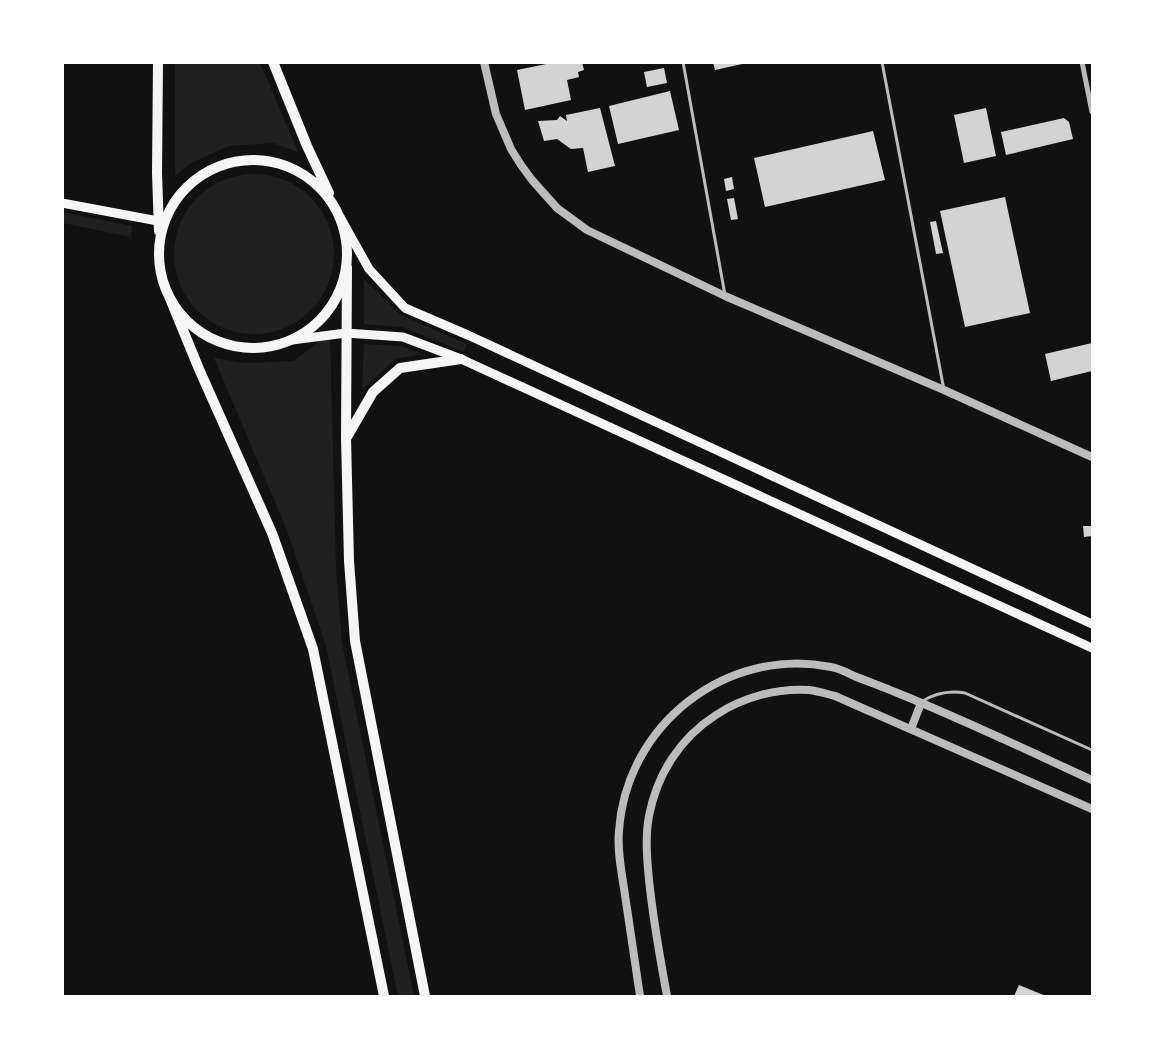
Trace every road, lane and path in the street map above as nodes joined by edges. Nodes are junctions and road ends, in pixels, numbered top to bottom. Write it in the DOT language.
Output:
graph roads {
  1 [pos="158,62"];
  2 [pos="273,62"];
  3 [pos="484,62"];
  4 [pos="683,62"];
  5 [pos="882,62"];
  6 [pos="1082,62"];
  7 [pos="1092,112"];
  8 [pos="62,203"];
  9 [pos="340,217"];
  10 [pos="158,222"];
  11 [pos="159,253"];
  12 [pos="347,267"];
  13 [pos="169,296"];
  14 [pos="725,296"];
  15 [pos="346,333"];
  16 [pos="292,340"];
  17 [pos="461,359"];
  18 [pos="944,390"];
  19 [pos="346,438"];
  20 [pos="1092,457"];
  21 [pos="1092,624"];
  22 [pos="1092,648"];
  23 [pos="921,703"];
  24 [pos="911,729"];
  25 [pos="1092,750"];
  26 [pos="1092,780"];
  27 [pos="1092,809"];
  28 [pos="384,996"];
  29 [pos="425,996"];
  30 [pos="640,996"];
  31 [pos="667,996"];
  1 -- 10 [label="main road"];
  2 -- 9 [label="main road"];
  3 -- 14 [label="street"];
  4 -- 14 [label="lane"];
  5 -- 18 [label="lane"];
  6 -- 7 [label="street"];
  8 -- 10 [label="main road"];
  9 -- 11 [label="main road"];
  9 -- 12 [label="main road"];
  9 -- 21 [label="main road"];
  10 -- 11 [label="main road"];
  11 -- 13 [label="main road"];
  12 -- 15 [label="main road"];
  12 -- 16 [label="main road"];
  13 -- 16 [label="main road"];
  13 -- 28 [label="main road"];
  14 -- 18 [label="street"];
  15 -- 16 [label="main road"];
  15 -- 17 [label="main road"];
  15 -- 19 [label="main road"];
  17 -- 19 [label="main road"];
  17 -- 22 [label="main road"];
  18 -- 20 [label="street"];
  19 -- 29 [label="main road"];
  23 -- 24 [label="street"];
  23 -- 25 [label="lane"];
  23 -- 26 [label="street"];
  23 -- 30 [label="street"];
  24 -- 27 [label="street"];
  24 -- 31 [label="street"];
}
